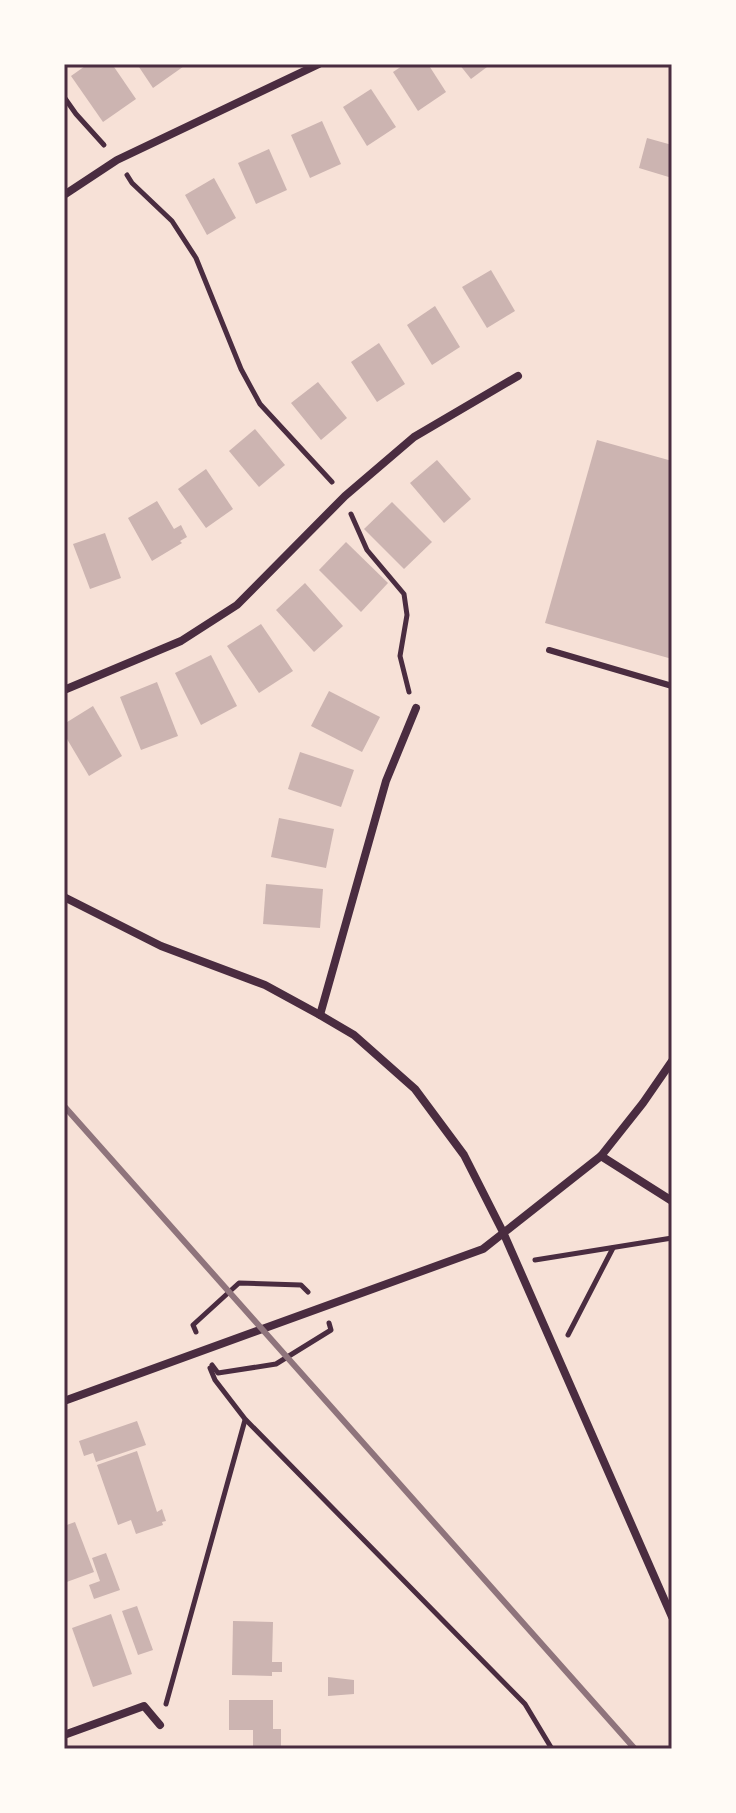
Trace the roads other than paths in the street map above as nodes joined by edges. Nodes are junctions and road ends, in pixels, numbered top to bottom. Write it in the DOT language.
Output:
graph roads {
  1 [pos="319,64"];
  2 [pos="64,195"];
  3 [pos="518,376"];
  4 [pos="549,650"];
  5 [pos="672,686"];
  6 [pos="64,690"];
  7 [pos="416,708"];
  8 [pos="64,897"];
  9 [pos="320,1015"];
  10 [pos="672,1061"];
  11 [pos="601,1156"];
  12 [pos="672,1201"];
  13 [pos="503,1232"];
  14 [pos="64,1401"];
  15 [pos="672,1617"];
  16 [pos="160,1725"];
  17 [pos="64,1735"];
  1 -- 2 [label="street"];
  3 -- 6 [label="street"];
  4 -- 5 [label="lane"];
  7 -- 9 [label="street"];
  8 -- 9 [label="street"];
  9 -- 13 [label="street"];
  10 -- 11 [label="street"];
  11 -- 12 [label="street"];
  11 -- 13 [label="street"];
  13 -- 14 [label="street"];
  13 -- 15 [label="street"];
  16 -- 17 [label="street"];
}
